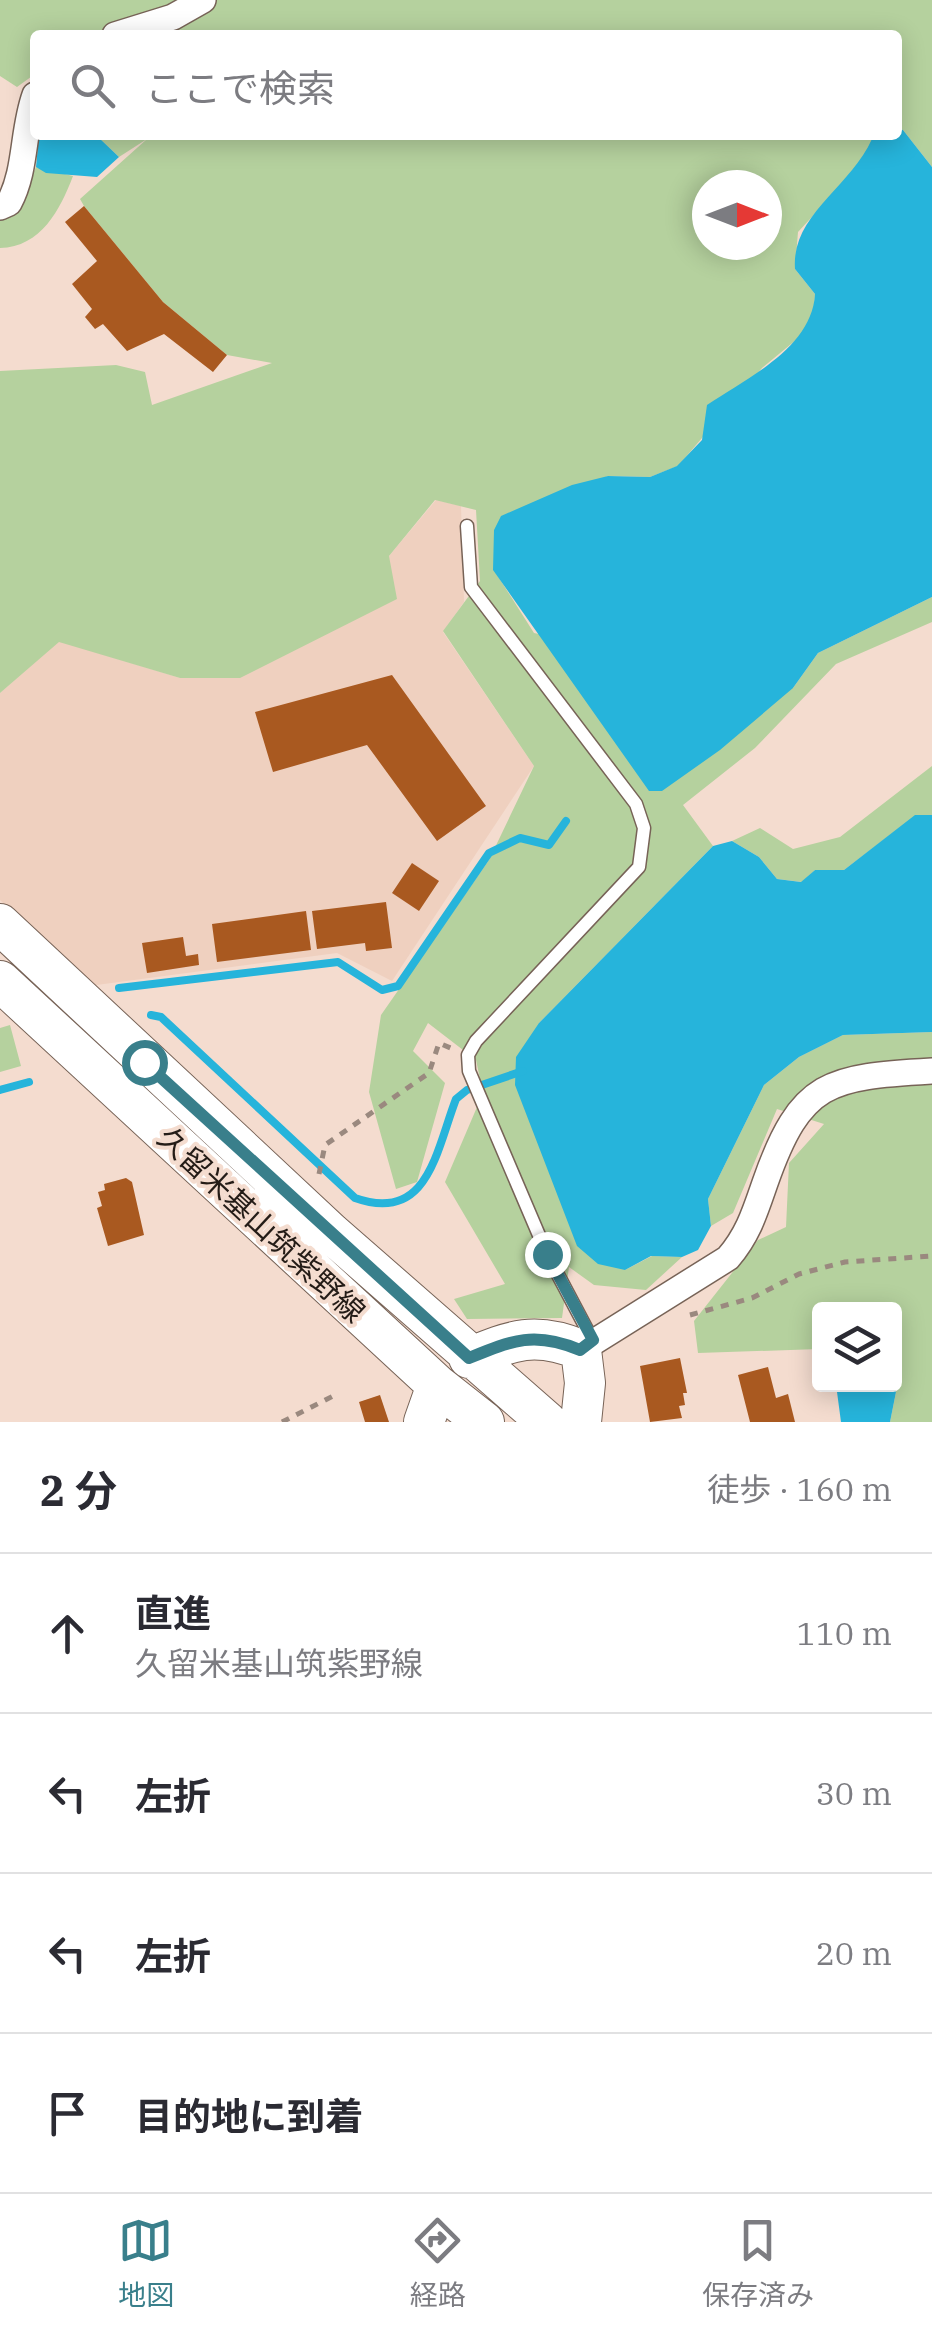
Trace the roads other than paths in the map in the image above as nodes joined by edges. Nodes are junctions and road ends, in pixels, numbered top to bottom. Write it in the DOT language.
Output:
graph roads {
  1 [pos="203,0"];
  2 [pos="130,30"];
  3 [pos="30,108"];
  4 [pos="0,206"];
  5 [pos="468,526"];
  6 [pos="0,924"];
  7 [pos="0,981"];
  8 [pos="932,1071"];
  9 [pos="587,1345"];
  10 [pos="483,1370"];
  11 [pos="452,1408"];
  12 [pos="547,1422"];
  13 [pos="581,1422"];
  1 -- 2 [label="street"];
  3 -- 4 [label="street"];
  5 -- 9 [label="lane"];
  6 -- 10 [label="main road, 久留米基山筑紫野線"];
  7 -- 11 [label="main road, 久留米基山筑紫野線"];
  8 -- 9 [label="street"];
  9 -- 10 [label="main road"];
  9 -- 13 [label="main road"];
  10 -- 12 [label="main road, 久留米基山筑紫野線"];
}
